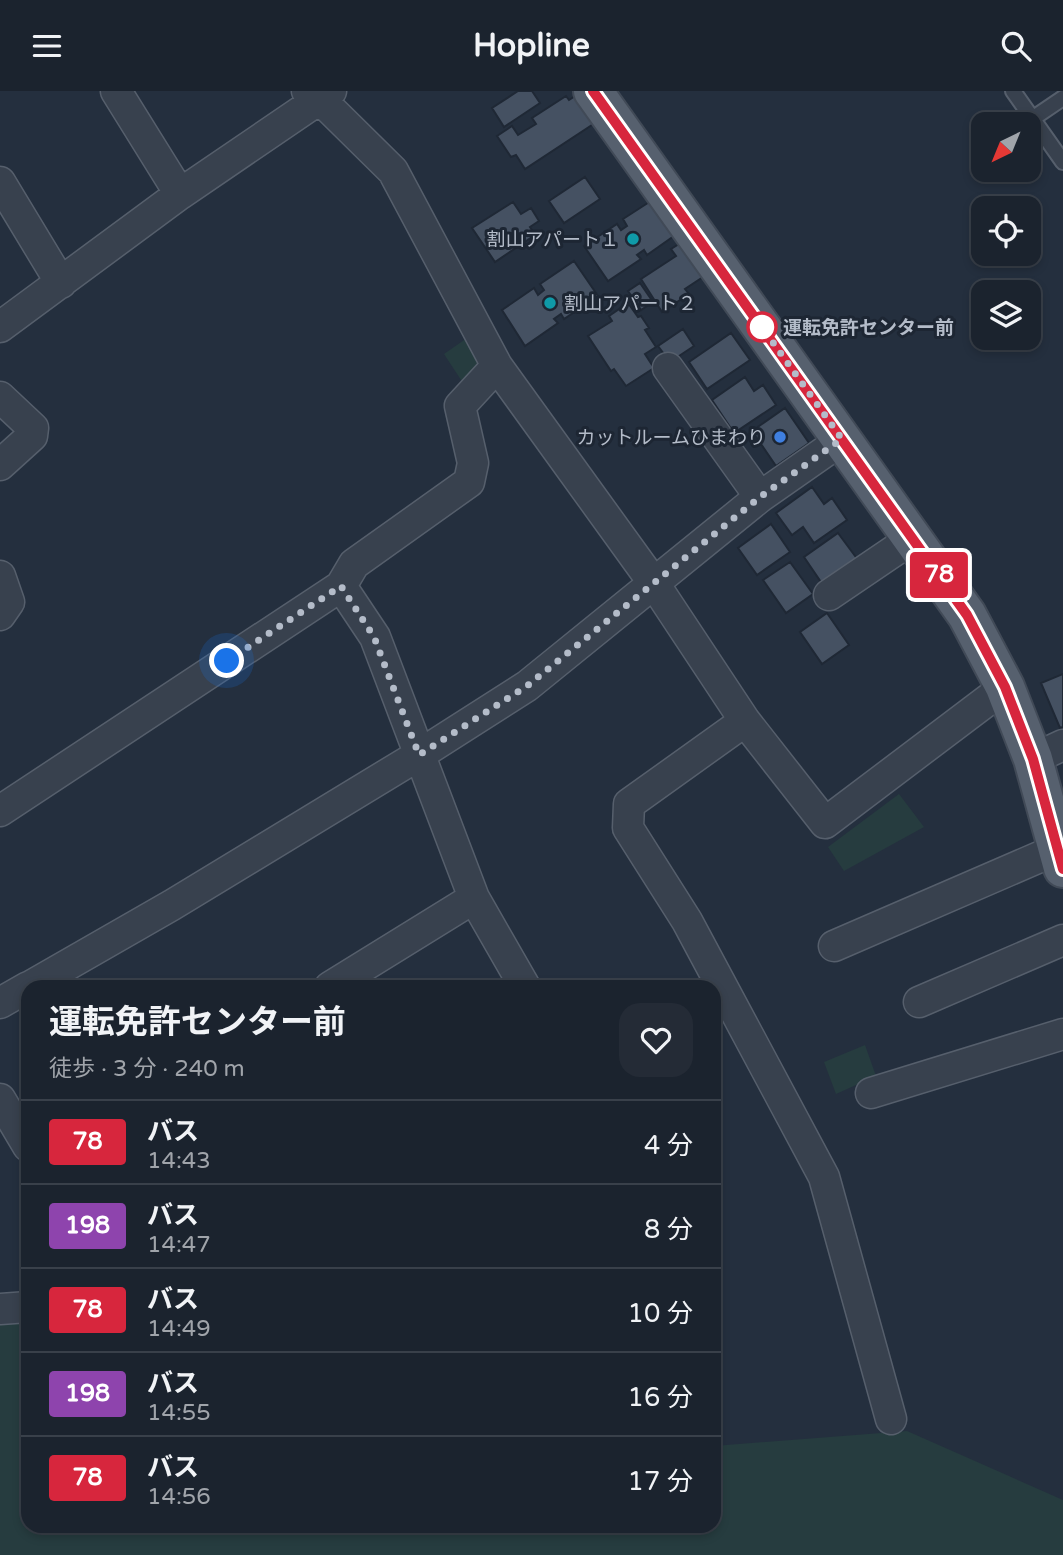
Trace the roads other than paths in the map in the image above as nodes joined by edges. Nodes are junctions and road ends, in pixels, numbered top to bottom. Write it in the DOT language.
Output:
graph roads {
  1 [pos="116,91"];
  2 [pos="593,91"];
  3 [pos="1013,91"];
  4 [pos="320,94"];
  5 [pos="1063,98"];
  6 [pos="1027,112"];
  7 [pos="1041,113"];
  8 [pos="1041,131"];
  9 [pos="1063,162"];
  10 [pos="0,182"];
  11 [pos="180,194"];
  12 [pos="61,283"];
  13 [pos="0,327"];
  14 [pos="496,366"];
  15 [pos="668,368"];
  16 [pos="0,397"];
  17 [pos="842,439"];
  18 [pos="0,465"];
  19 [pos="760,497"];
  20 [pos="913,538"];
  21 [pos="0,576"];
  22 [pos="653,582"];
  23 [pos="341,586"];
  24 [pos="829,596"];
  25 [pos="0,615"];
  26 [pos="1005,687"];
  27 [pos="745,721"];
  28 [pos="1048,752"];
  29 [pos="419,755"];
  30 [pos="0,811"];
  31 [pos="1060,859"];
  32 [pos="474,898"];
  33 [pos="1063,940"];
  34 [pos="834,946"];
  35 [pos="40,980"];
  36 [pos="341,980"];
  37 [pos="521,980"];
  38 [pos="719,980"];
  39 [pos="721,985"];
  40 [pos="21,991"];
  41 [pos="919,1002"];
  42 [pos="0,1003"];
  43 [pos="1063,1034"];
  44 [pos="870,1093"];
  45 [pos="1,1104"];
  46 [pos="21,1135"];
  47 [pos="21,1308"];
  48 [pos="0,1309"];
  49 [pos="891,1419"];
  1 -- 11 [label="street"];
  2 -- 17 [label="main road"];
  3 -- 6 [label="lane"];
  4 -- 11 [label="street"];
  4 -- 14 [label="street"];
  5 -- 7 [label="lane"];
  8 -- 9 [label="lane"];
  10 -- 12 [label="street"];
  11 -- 12 [label="street"];
  12 -- 13 [label="street"];
  14 -- 22 [label="street"];
  14 -- 23 [label="street"];
  15 -- 19 [label="street"];
  16 -- 18 [label="street"];
  17 -- 19 [label="street"];
  17 -- 20 [label="main road"];
  19 -- 22 [label="street"];
  20 -- 24 [label="street"];
  20 -- 26 [label="main road"];
  21 -- 25 [label="street"];
  22 -- 27 [label="street"];
  22 -- 29 [label="street"];
  23 -- 29 [label="street"];
  23 -- 30 [label="street"];
  26 -- 27 [label="street"];
  26 -- 28 [label="main road"];
  27 -- 38 [label="street"];
  28 -- 31 [label="main road"];
  29 -- 32 [label="street"];
  29 -- 35 [label="street"];
  31 -- 34 [label="street"];
  32 -- 36 [label="street"];
  32 -- 37 [label="street"];
  33 -- 41 [label="street"];
  39 -- 49 [label="street"];
  40 -- 42 [label="street"];
  43 -- 44 [label="street"];
  45 -- 46 [label="street"];
  47 -- 48 [label="street"];
}
